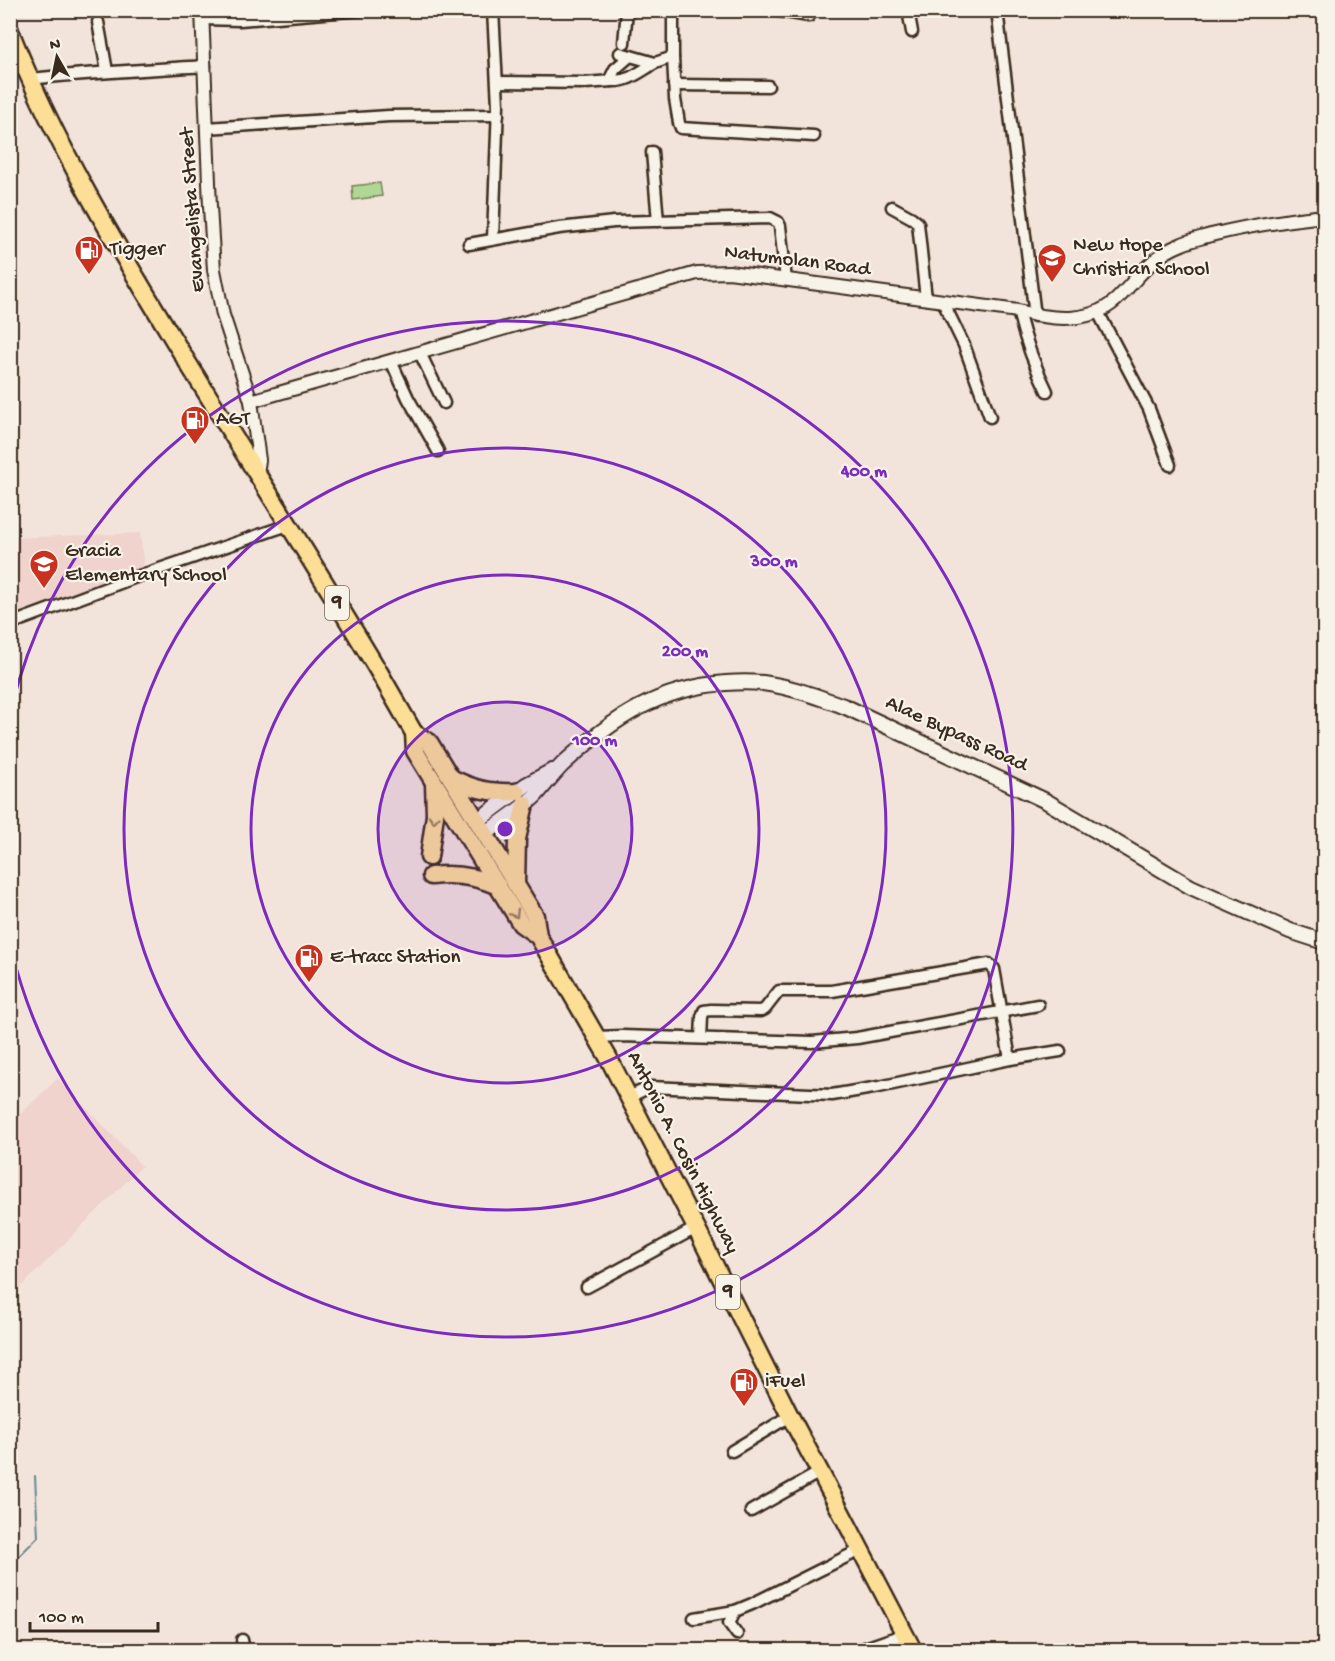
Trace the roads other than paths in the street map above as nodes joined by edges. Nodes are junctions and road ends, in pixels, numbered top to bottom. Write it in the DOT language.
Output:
graph roads {
  1 [pos="361,10"];
  2 [pos="493,10"];
  3 [pos="627,10"];
  4 [pos="673,10"];
  5 [pos="772,10"];
  6 [pos="908,10"];
  7 [pos="997,10"];
  8 [pos="324,12"];
  9 [pos="202,15"];
  10 [pos="809,16"];
  11 [pos="98,22"];
  12 [pos="10,31"];
  13 [pos="912,32"];
  14 [pos="625,51"];
  15 [pos="673,57"];
  16 [pos="655,63"];
  17 [pos="205,66"];
  18 [pos="107,71"];
  19 [pos="30,79"];
  20 [pos="612,81"];
  21 [pos="498,82"];
  22 [pos="674,85"];
  23 [pos="768,86"];
  24 [pos="498,115"];
  25 [pos="207,128"];
  26 [pos="814,136"];
  27 [pos="652,152"];
  28 [pos="892,207"];
  29 [pos="1324,216"];
  30 [pos="658,221"];
  31 [pos="493,239"];
  32 [pos="469,244"];
  33 [pos="786,280"];
  34 [pos="926,299"];
  35 [pos="943,302"];
  36 [pos="1018,311"];
  37 [pos="1098,312"];
  38 [pos="1035,316"];
  39 [pos="420,353"];
  40 [pos="391,361"];
  41 [pos="1047,391"];
  42 [pos="251,401"];
  43 [pos="444,403"];
  44 [pos="990,417"];
  45 [pos="438,451"];
  46 [pos="1170,465"];
  47 [pos="256,474"];
  48 [pos="288,525"];
  49 [pos="10,624"];
  50 [pos="414,733"];
  51 [pos="451,778"];
  52 [pos="433,780"];
  53 [pos="521,798"];
  54 [pos="475,833"];
  55 [pos="429,857"];
  56 [pos="430,876"];
  57 [pos="516,885"];
  58 [pos="498,886"];
  59 [pos="538,936"];
  60 [pos="1324,942"];
  61 [pos="1038,1005"];
  62 [pos="1001,1011"];
  63 [pos="597,1037"];
  64 [pos="701,1038"];
  65 [pos="1060,1051"];
  66 [pos="1010,1059"];
  67 [pos="629,1097"];
  68 [pos="696,1228"];
  69 [pos="587,1287"];
  70 [pos="790,1416"];
  71 [pos="732,1451"];
  72 [pos="820,1472"];
  73 [pos="751,1510"];
  74 [pos="860,1550"];
  75 [pos="735,1611"];
  76 [pos="694,1618"];
  77 [pos="737,1634"];
  78 [pos="905,1634"];
  79 [pos="859,1650"];
  80 [pos="913,1650"];
  1 -- 8 [label="street"];
  2 -- 21 [label="street"];
  3 -- 14 [label="street"];
  4 -- 15 [label="street"];
  5 -- 10 [label="street"];
  6 -- 13 [label="street"];
  7 -- 38 [label="street"];
  8 -- 9 [label="street"];
  9 -- 17 [label="street, Evangelista Street"];
  11 -- 18 [label="street"];
  12 -- 19 [label="highway, Antonio A. Cosin Highway / 9"];
  14 -- 16 [label="street"];
  14 -- 20 [label="street"];
  15 -- 16 [label="street"];
  15 -- 22 [label="street"];
  16 -- 20 [label="street"];
  17 -- 18 [label="street"];
  17 -- 25 [label="street, Evangelista Street"];
  18 -- 19 [label="street"];
  19 -- 47 [label="highway, Antonio A. Cosin Highway / 9"];
  20 -- 21 [label="street"];
  21 -- 24 [label="street"];
  22 -- 23 [label="street"];
  22 -- 26 [label="street"];
  24 -- 25 [label="street"];
  24 -- 31 [label="street"];
  25 -- 42 [label="street, Evangelista Street"];
  27 -- 30 [label="street"];
  28 -- 34 [label="street"];
  29 -- 37 [label="street, Natumolan Road"];
  30 -- 31 [label="street"];
  30 -- 33 [label="street"];
  31 -- 32 [label="street"];
  33 -- 34 [label="street, Natumolan Road"];
  33 -- 39 [label="street, Natumolan Road"];
  34 -- 35 [label="street, Natumolan Road"];
  35 -- 36 [label="street, Natumolan Road"];
  35 -- 44 [label="street"];
  36 -- 38 [label="street, Natumolan Road"];
  36 -- 41 [label="street"];
  37 -- 38 [label="street, Natumolan Road"];
  37 -- 46 [label="street"];
  39 -- 40 [label="street, Natumolan Road"];
  39 -- 43 [label="street"];
  40 -- 42 [label="street, Natumolan Road"];
  40 -- 45 [label="street"];
  42 -- 47 [label="street, Evangelista Street"];
  47 -- 48 [label="highway, Antonio A. Cosin Highway / 9"];
  48 -- 49 [label="street"];
  48 -- 50 [label="highway, Antonio A. Cosin Highway / 9"];
  50 -- 51 [label="highway, Antonio A. Cosin Highway / 9"];
  50 -- 52 [label="highway, Antonio A. Cosin Highway / 9"];
  51 -- 53 [label="highway"];
  51 -- 54 [label="highway, Antonio A. Cosin Highway / 9"];
  52 -- 54 [label="highway, Antonio A. Cosin Highway / 9"];
  52 -- 55 [label="highway, one-way"];
  53 -- 54 [label="main road, Alae Bypass Road"];
  53 -- 57 [label="highway"];
  53 -- 60 [label="main road, Alae Bypass Road"];
  54 -- 57 [label="highway, Antonio A. Cosin Highway / 9"];
  54 -- 58 [label="highway, Antonio A. Cosin Highway / 9"];
  56 -- 58 [label="highway"];
  57 -- 59 [label="highway, Antonio A. Cosin Highway / 9"];
  58 -- 59 [label="highway, Antonio A. Cosin Highway / 9, one-way"];
  59 -- 63 [label="highway, Antonio A. Cosin Highway / 9"];
  61 -- 62 [label="street"];
  62 -- 64 [label="street"];
  62 -- 64 [label="street"];
  62 -- 66 [label="street"];
  63 -- 64 [label="street"];
  63 -- 67 [label="highway, Antonio A. Cosin Highway / 9"];
  65 -- 66 [label="street"];
  66 -- 67 [label="street"];
  67 -- 68 [label="highway, Antonio A. Cosin Highway / 9"];
  68 -- 69 [label="street"];
  68 -- 70 [label="highway, Antonio A. Cosin Highway / 9"];
  70 -- 71 [label="street"];
  70 -- 72 [label="highway, Antonio A. Cosin Highway / 9"];
  72 -- 73 [label="street"];
  72 -- 74 [label="highway, Antonio A. Cosin Highway / 9"];
  74 -- 75 [label="street"];
  74 -- 78 [label="highway, Antonio A. Cosin Highway / 9"];
  75 -- 76 [label="street"];
  75 -- 77 [label="street"];
  78 -- 79 [label="street"];
  78 -- 80 [label="highway, Antonio A. Cosin Highway / 9"];
}
